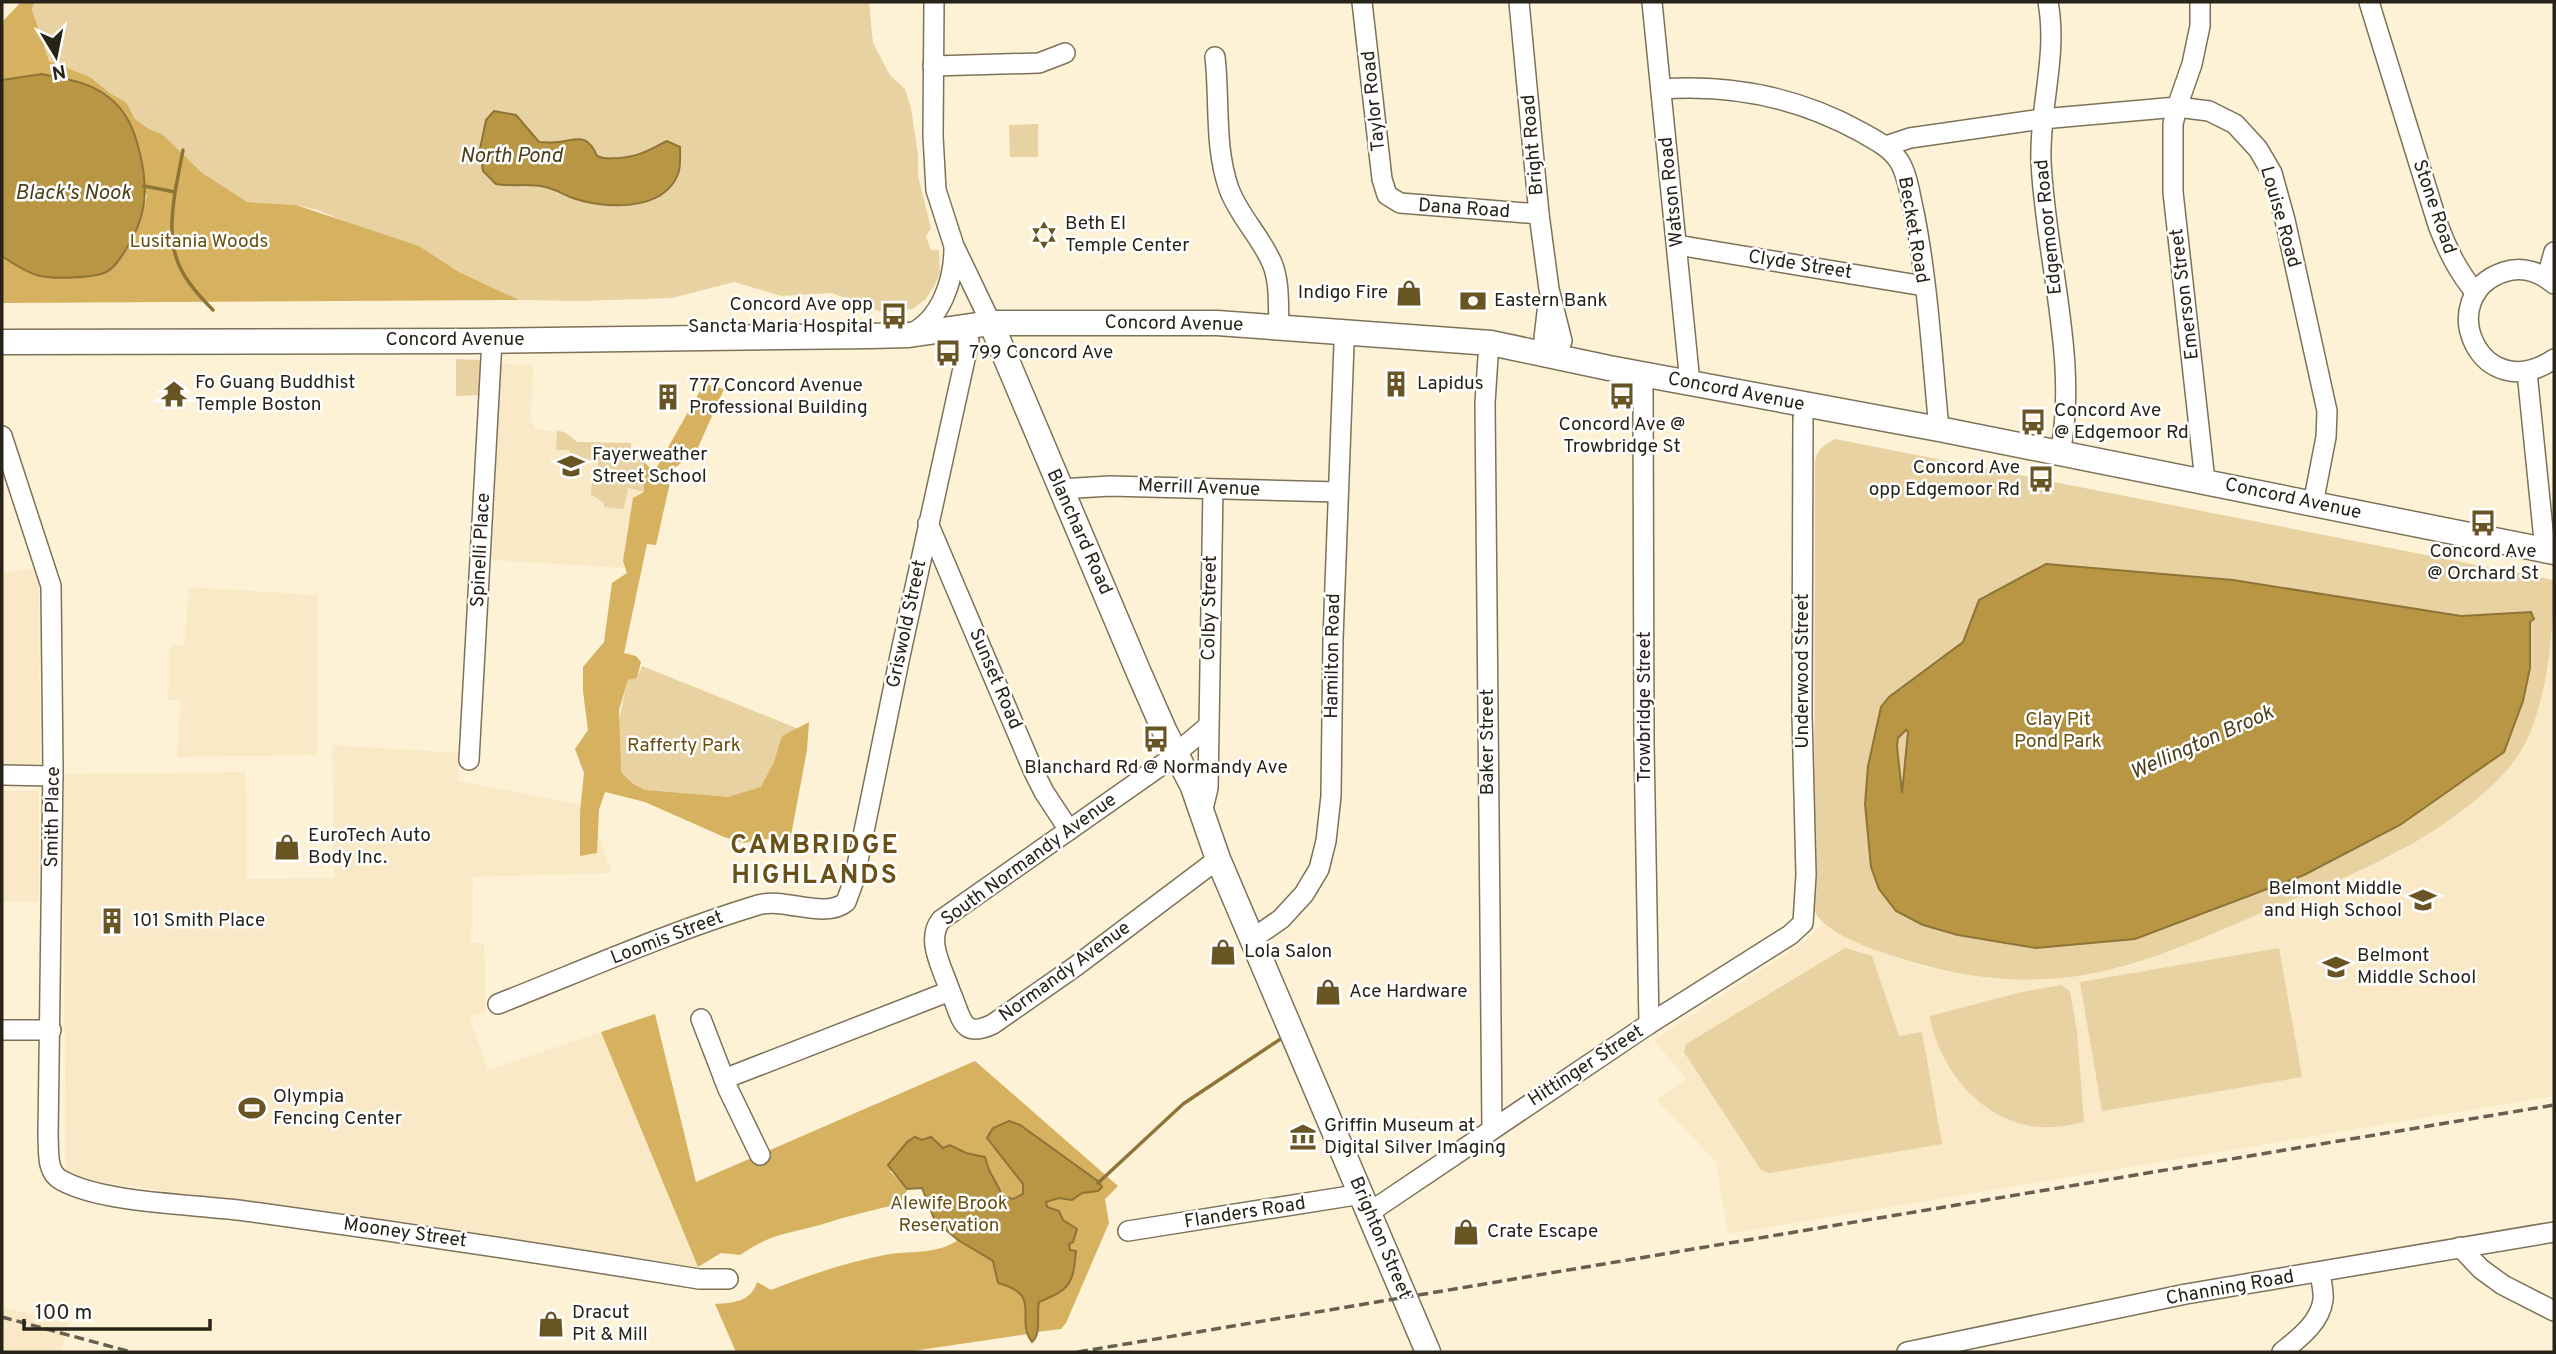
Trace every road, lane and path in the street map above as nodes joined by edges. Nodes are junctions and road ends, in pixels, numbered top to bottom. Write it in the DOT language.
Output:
graph roads {
  1 [pos="934,2"];
  2 [pos="1362,2"];
  3 [pos="1519,2"];
  4 [pos="1652,2"];
  5 [pos="2048,2"];
  6 [pos="2200,2"];
  7 [pos="2369,2"];
  8 [pos="1065,53"];
  9 [pos="1214,57"];
  10 [pos="933,66"];
  11 [pos="1661,89"];
  12 [pos="2177,107"];
  13 [pos="2042,119"];
  14 [pos="1886,146"];
  15 [pos="1392,197"];
  16 [pos="1539,214"];
  17 [pos="1677,245"];
  18 [pos="954,246"];
  19 [pos="2554,252"];
  20 [pos="2550,280"];
  21 [pos="1924,286"];
  22 [pos="2476,293"];
  23 [pos="1279,326"];
  24 [pos="995,331"];
  25 [pos="909,335"];
  26 [pos="492,341"];
  27 [pos="969,341"];
  28 [pos="2,342"];
  29 [pos="1344,344"];
  30 [pos="1490,350"];
  31 [pos="2554,359"];
  32 [pos="1553,363"];
  33 [pos="2527,372"];
  34 [pos="1643,382"];
  35 [pos="1691,390"];
  36 [pos="1804,412"];
  37 [pos="2,436"];
  38 [pos="1940,437"];
  39 [pos="2058,460"];
  40 [pos="1059,489"];
  41 [pos="1213,489"];
  42 [pos="2206,489"];
  43 [pos="1338,492"];
  44 [pos="2312,511"];
  45 [pos="929,523"];
  46 [pos="2551,556"];
  47 [pos="1208,727"];
  48 [pos="1176,754"];
  49 [pos="469,760"];
  50 [pos="2,775"];
  51 [pos="53,776"];
  52 [pos="1202,813"];
  53 [pos="1069,830"];
  54 [pos="1218,859"];
  55 [pos="842,905"];
  56 [pos="1802,923"];
  57 [pos="1252,939"];
  58 [pos="950,991"];
  59 [pos="498,1004"];
  60 [pos="701,1019"];
  61 [pos="1649,1024"];
  62 [pos="2,1030"];
  63 [pos="51,1030"];
  64 [pos="1298,1046"];
  65 [pos="724,1079"];
  66 [pos="1492,1128"];
  67 [pos="760,1155"];
  68 [pos="82,1188"];
  69 [pos="1366,1203"];
  70 [pos="1128,1231"];
  71 [pos="2554,1232"];
  72 [pos="2460,1247"];
  73 [pos="2320,1272"];
  74 [pos="728,1279"];
  75 [pos="2554,1311"];
  76 [pos="1995,1335"];
  77 [pos="1428,1352"];
  78 [pos="1907,1352"];
  79 [pos="2005,1352"];
  80 [pos="2282,1352"];
  1 -- 10 [label="street, Blanchard Road"];
  2 -- 15 [label="street, Taylor Road"];
  3 -- 16 [label="street, Bright Road"];
  4 -- 11 [label="street, Watson Road"];
  5 -- 13 [label="street, Edgemoor Road"];
  6 -- 12 [label="street, Emerson Street"];
  7 -- 22 [label="street, Stone Road"];
  8 -- 10 [label="street"];
  9 -- 23 [label="street"];
  10 -- 18 [label="street, Blanchard Road"];
  11 -- 14 [label="street, Becket Road"];
  11 -- 17 [label="street, Watson Road"];
  12 -- 13 [label="street, Louise Road"];
  12 -- 42 [label="street, Emerson Street"];
  12 -- 44 [label="street, Louise Road"];
  13 -- 14 [label="street, Louise Road"];
  13 -- 39 [label="street, Edgemoor Road"];
  14 -- 21 [label="street, Becket Road"];
  15 -- 16 [label="street, Dana Road"];
  16 -- 32 [label="street, Bright Road"];
  17 -- 21 [label="street, Clyde Street"];
  17 -- 35 [label="street, Watson Road"];
  18 -- 24 [label="street, Blanchard Road"];
  18 -- 25 [label="street"];
  19 -- 20 [label="street"];
  20 -- 22 [label="street"];
  21 -- 38 [label="street, Becket Road"];
  22 -- 33 [label="street"];
  23 -- 24 [label="main road, Concord Avenue"];
  23 -- 30 [label="main road, Concord Avenue"];
  24 -- 25 [label="main road, Concord Avenue"];
  24 -- 27 [label="main road, Concord Avenue"];
  24 -- 29 [label="main road, Concord Avenue"];
  24 -- 40 [label="main road, Blanchard Road"];
  25 -- 26 [label="main road, Concord Avenue"];
  25 -- 27 [label="main road, Concord Avenue"];
  26 -- 28 [label="main road, Concord Avenue"];
  26 -- 49 [label="street, Spinelli Place"];
  27 -- 45 [label="street, Griswold Street"];
  29 -- 30 [label="main road, Concord Avenue"];
  29 -- 43 [label="street, Hamilton Road"];
  30 -- 32 [label="main road, Concord Avenue"];
  30 -- 66 [label="street, Baker Street"];
  31 -- 33 [label="street"];
  32 -- 34 [label="main road, Concord Avenue"];
  33 -- 46 [label="street"];
  34 -- 35 [label="main road, Concord Avenue"];
  34 -- 61 [label="street, Trowbridge Street"];
  35 -- 36 [label="main road, Concord Avenue"];
  36 -- 38 [label="main road, Concord Avenue"];
  36 -- 56 [label="street, Underwood Street"];
  37 -- 51 [label="street, Smith Place"];
  38 -- 39 [label="main road, Concord Avenue"];
  39 -- 42 [label="main road, Concord Avenue"];
  40 -- 41 [label="street, Merrill Avenue"];
  40 -- 48 [label="main road, Blanchard Road"];
  41 -- 43 [label="street, Merrill Avenue"];
  41 -- 47 [label="street, Colby Street"];
  42 -- 44 [label="main road, Concord Avenue"];
  43 -- 57 [label="street, Hamilton Road"];
  44 -- 46 [label="main road, Concord Avenue"];
  45 -- 53 [label="street, Sunset Road"];
  45 -- 55 [label="street, Griswold Street"];
  47 -- 48 [label="street"];
  47 -- 52 [label="street, Colby Street"];
  48 -- 52 [label="main road, Blanchard Road"];
  48 -- 53 [label="street, South Normandy Avenue"];
  50 -- 51 [label="street"];
  51 -- 63 [label="street, Smith Place"];
  52 -- 54 [label="main road, Blanchard Road"];
  53 -- 58 [label="street, South Normandy Avenue"];
  54 -- 57 [label="main road, Blanchard Road"];
  54 -- 58 [label="street, Normandy Avenue"];
  55 -- 59 [label="street, Loomis Street"];
  56 -- 61 [label="street, Hittinger Street"];
  57 -- 64 [label="main road, Blanchard Road"];
  58 -- 65 [label="street"];
  60 -- 65 [label="street"];
  61 -- 66 [label="street, Hittinger Street"];
  62 -- 63 [label="street"];
  63 -- 68 [label="street, Smith Place"];
  64 -- 69 [label="main road, Brighton Street"];
  65 -- 67 [label="street"];
  66 -- 69 [label="street, Hittinger Street"];
  68 -- 74 [label="street, Mooney Street"];
  69 -- 70 [label="street, Flanders Road"];
  69 -- 77 [label="main road, Brighton Street"];
  71 -- 72 [label="street, Channing Road"];
  72 -- 73 [label="street, Channing Road"];
  72 -- 75 [label="street"];
  73 -- 76 [label="street, Channing Road"];
  73 -- 80 [label="street"];
  76 -- 78 [label="street, Channing Road"];
  76 -- 79 [label="street"];
}
